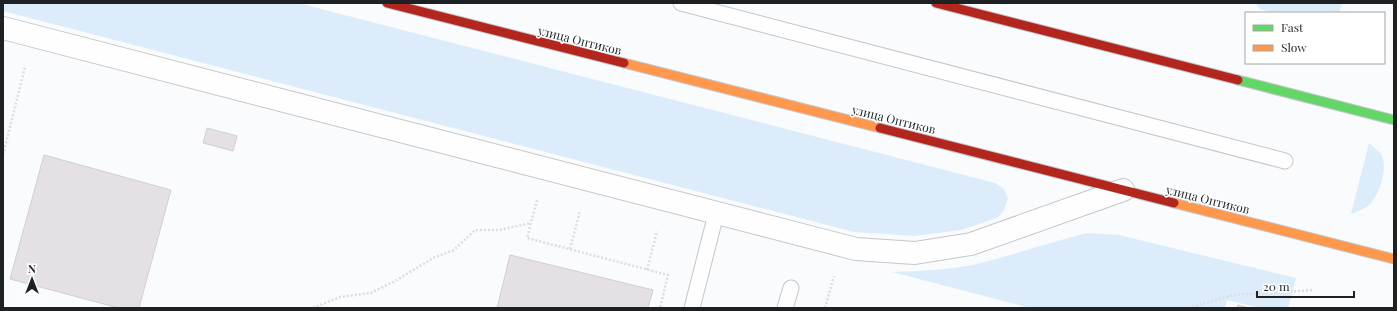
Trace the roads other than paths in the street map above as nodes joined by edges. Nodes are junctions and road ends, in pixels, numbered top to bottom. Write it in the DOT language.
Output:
graph roads {
  1 [pos="387,3"];
  2 [pos="681,3"];
  3 [pos="936,3"];
  4 [pos="3,28"];
  5 [pos="1394,120"];
  6 [pos="1285,161"];
  7 [pos="1123,190"];
  8 [pos="716,214"];
  9 [pos="1394,259"];
  10 [pos="790,288"];
  11 [pos="692,308"];
  12 [pos="785,308"];
  1 -- 7 [label="street, улица Оптиков"];
  2 -- 6 [label="lane"];
  3 -- 5 [label="street"];
  4 -- 8 [label="street"];
  7 -- 8 [label="street"];
  7 -- 9 [label="street, улица Оптиков"];
  8 -- 11 [label="lane"];
  10 -- 12 [label="lane"];
}
